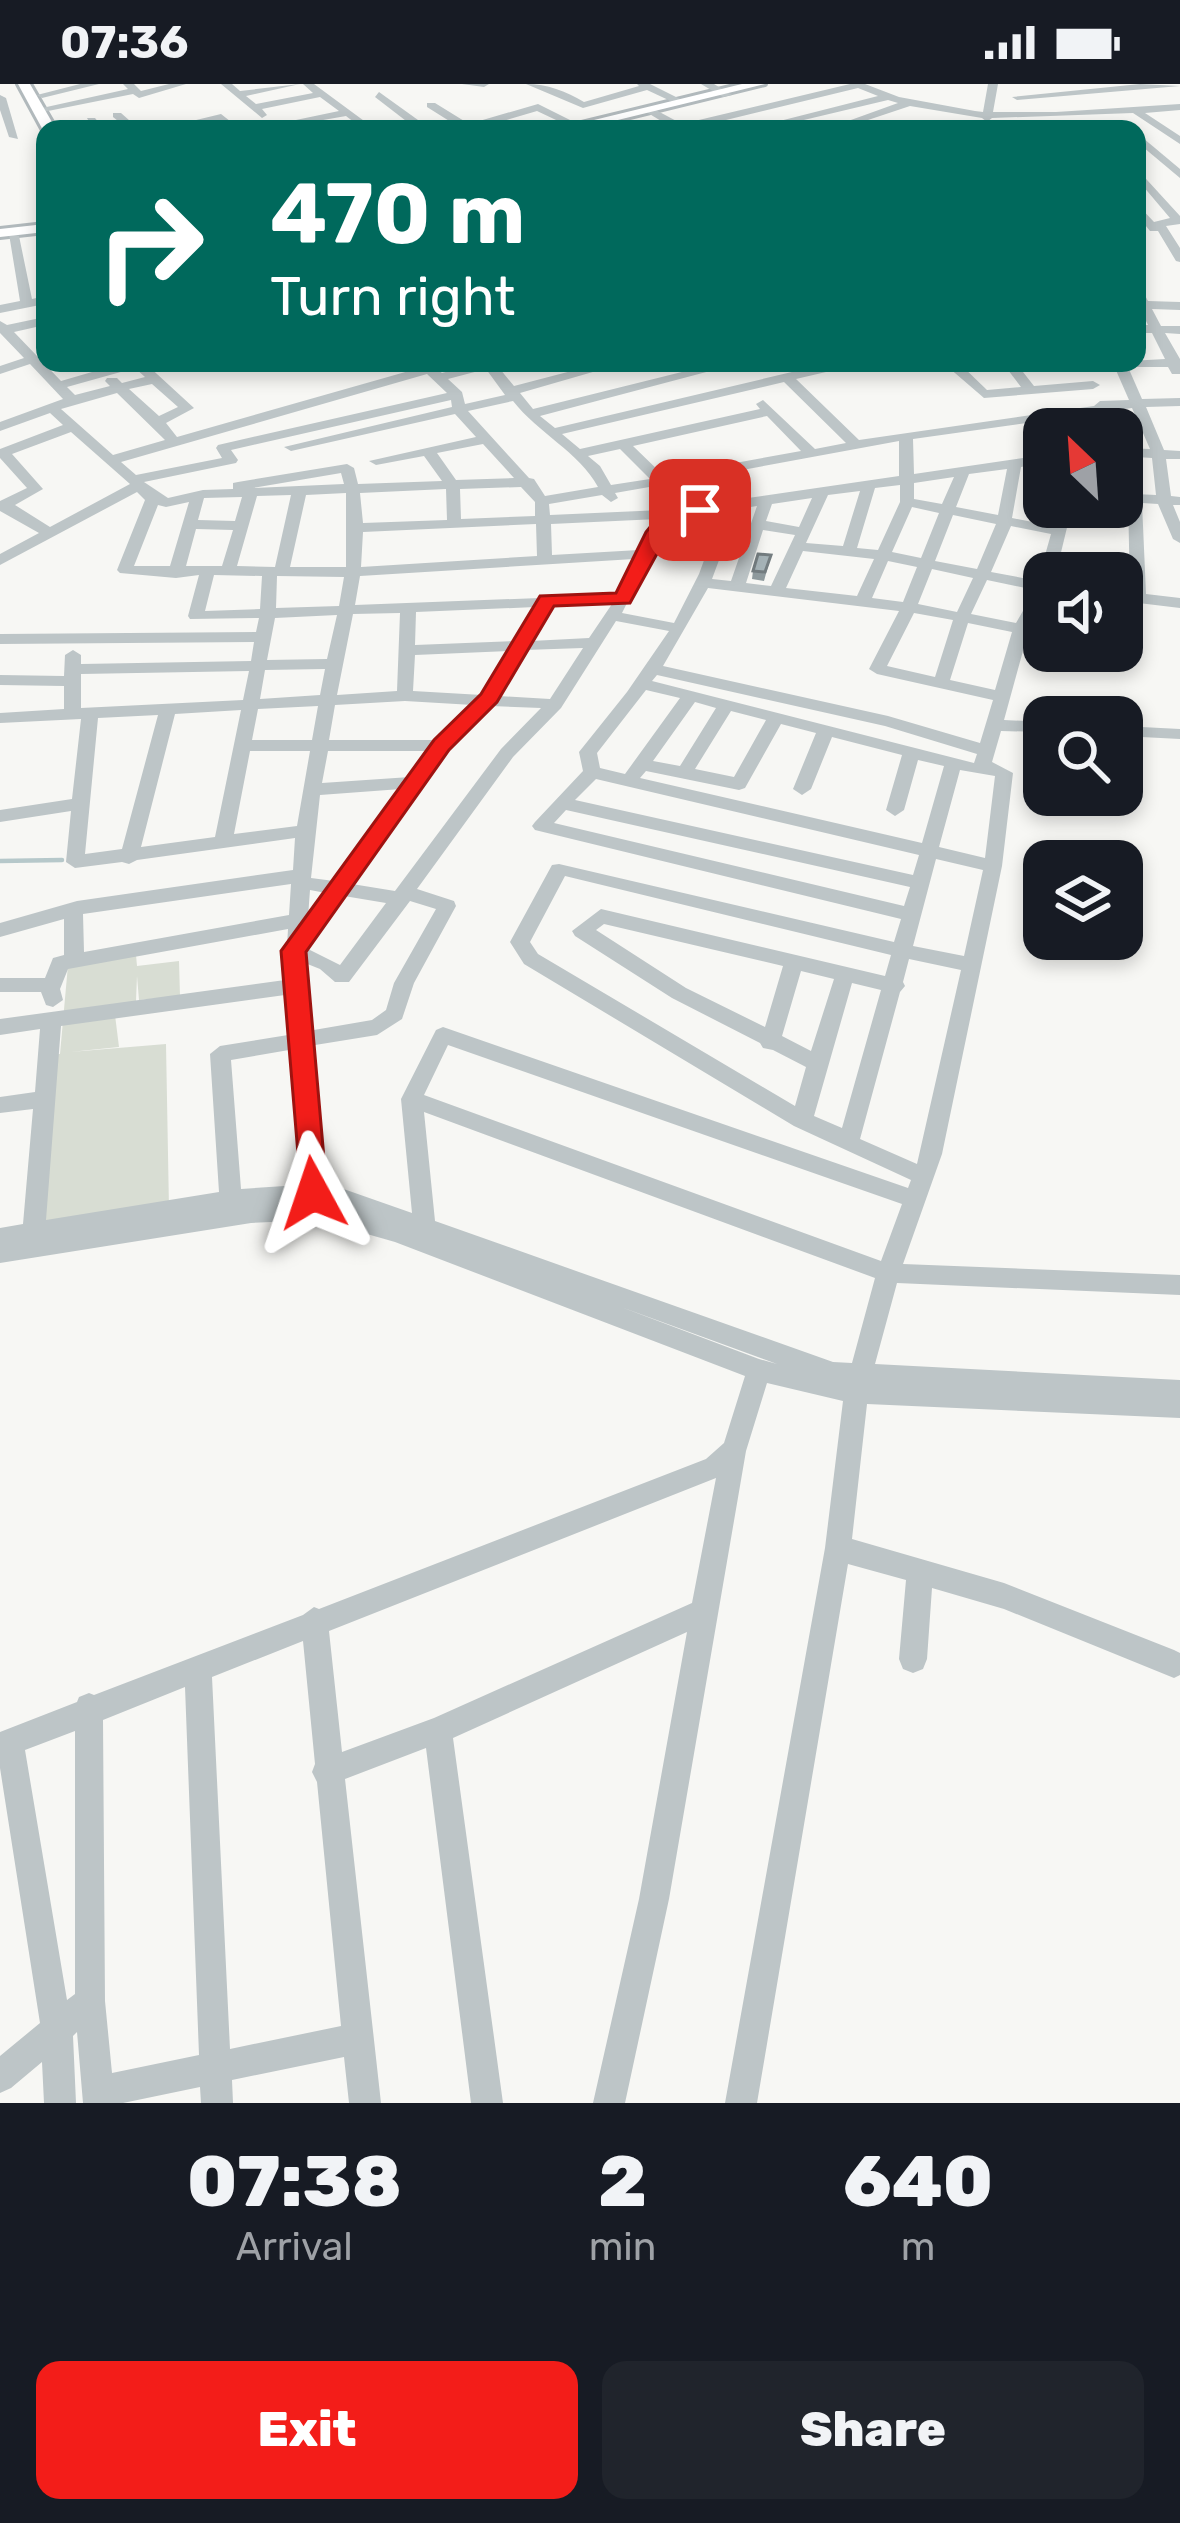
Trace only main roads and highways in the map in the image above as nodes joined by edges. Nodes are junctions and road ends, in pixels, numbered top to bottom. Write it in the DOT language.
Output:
graph roads {
  1 [pos="759,84"];
  2 [pos="776,84"];
  3 [pos="728,94"];
  4 [pos="650,111"];
  5 [pos="610,120"];
  6 [pos="623,120"];
  7 [pos="36,232"];
  8 [pos="4,236"];
  1 -- 3 [label="main road"];
  2 -- 3 [label="main road"];
  3 -- 4 [label="main road"];
  3 -- 4 [label="main road"];
  4 -- 5 [label="main road"];
  4 -- 6 [label="main road"];
  7 -- 8 [label="main road"];
}
